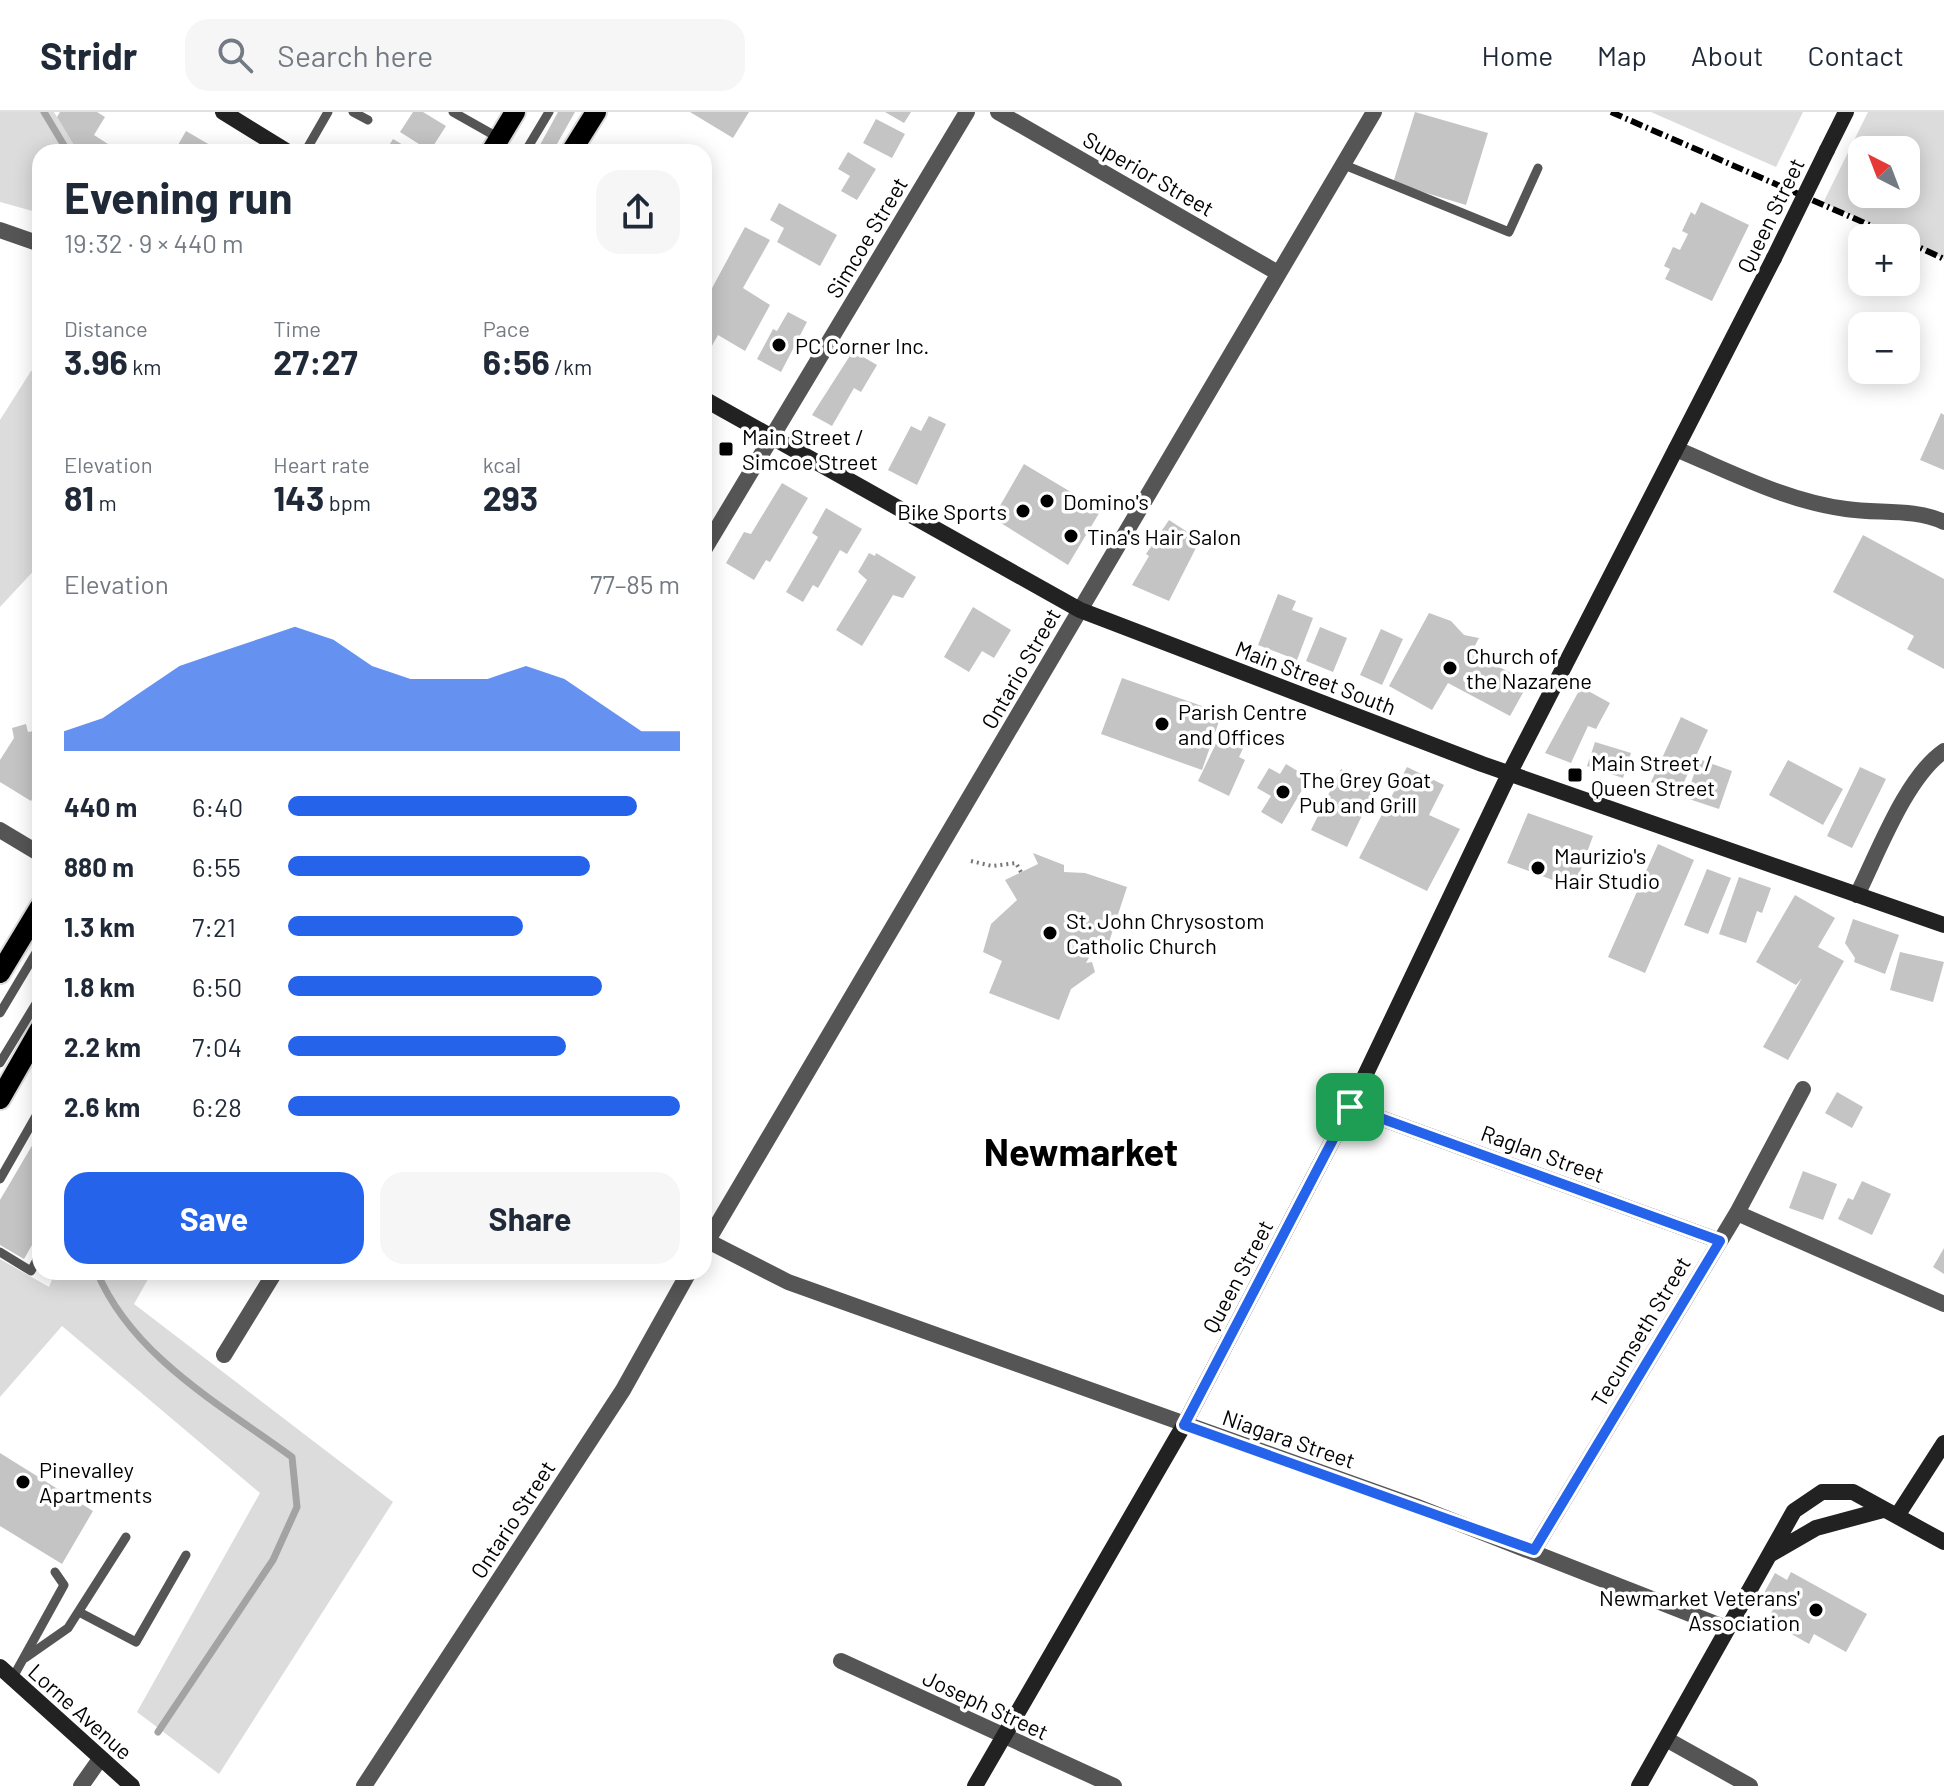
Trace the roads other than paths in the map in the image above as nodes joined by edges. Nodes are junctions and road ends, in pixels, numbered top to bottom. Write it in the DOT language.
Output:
graph roads {
  1 [pos="223,112"];
  2 [pos="328,112"];
  3 [pos="353,112"];
  4 [pos="453,112"];
  5 [pos="515,112"];
  6 [pos="549,112"];
  7 [pos="596,112"];
  8 [pos="967,112"];
  9 [pos="998,112"];
  10 [pos="1374,112"];
  11 [pos="1846,112"];
  12 [pos="368,120"];
  13 [pos="274,144"];
  14 [pos="310,144"];
  15 [pos="494,144"];
  16 [pos="496,144"];
  17 [pos="530,144"];
  18 [pos="576,144"];
  19 [pos="1342,164"];
  20 [pos="1538,168"];
  21 [pos="0,230"];
  22 [pos="32,241"];
  23 [pos="1278,273"];
  24 [pos="712,404"];
  25 [pos="769,437"];
  26 [pos="1676,449"];
  27 [pos="1944,522"];
  28 [pos="712,536"];
  29 [pos="1080,610"];
  30 [pos="1944,751"];
  31 [pos="1510,772"];
  32 [pos="0,830"];
  33 [pos="32,849"];
  34 [pos="1857,895"];
  35 [pos="32,920"];
  36 [pos="1944,924"];
  37 [pos="32,959"];
  38 [pos="0,973"];
  39 [pos="32,1010"];
  40 [pos="0,1013"];
  41 [pos="32,1046"];
  42 [pos="0,1063"];
  43 [pos="1803,1089"];
  44 [pos="0,1099"];
  45 [pos="1350,1107"];
  46 [pos="32,1123"];
  47 [pos="0,1179"];
  48 [pos="1737,1213"];
  49 [pos="712,1230"];
  50 [pos="1720,1241"];
  51 [pos="712,1245"];
  52 [pos="0,1252"];
  53 [pos="32,1269"];
  54 [pos="270,1280"];
  55 [pos="685,1280"];
  56 [pos="1944,1304"];
  57 [pos="224,1355"];
  58 [pos="1184,1425"];
  59 [pos="1944,1443"];
  60 [pos="1890,1513"];
  61 [pos="126,1537"];
  62 [pos="1944,1542"];
  63 [pos="1534,1550"];
  64 [pos="186,1555"];
  65 [pos="1770,1555"];
  66 [pos="55,1572"];
  67 [pos="79,1612"];
  68 [pos="1726,1628"];
  69 [pos="25,1658"];
  70 [pos="841,1661"];
  71 [pos="6,1673"];
  72 [pos="1004,1737"];
  73 [pos="1666,1739"];
  74 [pos="100,1759"];
  75 [pos="81,1786"];
  76 [pos="132,1786"];
  77 [pos="364,1786"];
  78 [pos="975,1786"];
  79 [pos="1114,1786"];
  80 [pos="1639,1786"];
  81 [pos="1750,1786"];
  1 -- 13 [label="main road"];
  2 -- 14 [label="lane"];
  3 -- 12 [label="lane"];
  4 -- 15 [label="lane"];
  5 -- 16 [label="main road"];
  6 -- 17 [label="lane"];
  7 -- 18 [label="main road"];
  8 -- 25 [label="street, Simcoe Street"];
  9 -- 23 [label="street, Superior Street"];
  10 -- 19 [label="street, Ontario Street"];
  11 -- 26 [label="main road, Queen Street, bridge"];
  19 -- 20 [label="lane"];
  19 -- 23 [label="street, Ontario Street"];
  21 -- 22 [label="street"];
  23 -- 29 [label="street, Ontario Street"];
  24 -- 25 [label="main road, Main Street South"];
  25 -- 28 [label="street, Simcoe Street"];
  25 -- 29 [label="main road, Main Street South"];
  26 -- 27 [label="street"];
  26 -- 31 [label="main road, Queen Street"];
  29 -- 31 [label="main road, Main Street South"];
  29 -- 49 [label="street, Ontario Street"];
  30 -- 34 [label="street"];
  31 -- 34 [label="main road, Main Street South"];
  31 -- 45 [label="main road, Queen Street"];
  32 -- 33 [label="street"];
  34 -- 36 [label="main road, Main Street South"];
  35 -- 38 [label="main road"];
  37 -- 40 [label="lane"];
  39 -- 42 [label="lane"];
  41 -- 44 [label="main road"];
  43 -- 48 [label="street, Tecumseth Street"];
  45 -- 50 [label="street, Raglan Street"];
  45 -- 58 [label="main road, Queen Street"];
  46 -- 47 [label="lane"];
  48 -- 50 [label="street, Tecumseth Street"];
  48 -- 56 [label="street"];
  50 -- 63 [label="street, Tecumseth Street"];
  51 -- 58 [label="street, Niagara Street"];
  52 -- 53 [label="lane"];
  54 -- 57 [label="street"];
  55 -- 77 [label="street, Ontario Street"];
  58 -- 63 [label="street, Niagara Street"];
  58 -- 72 [label="main road, Queen Street"];
  59 -- 60 [label="main road"];
  60 -- 62 [label="main road"];
  60 -- 65 [label="main road"];
  60 -- 65 [label="main road"];
  61 -- 67 [label="lane"];
  63 -- 68 [label="street, Niagara Street"];
  64 -- 67 [label="lane"];
  65 -- 68 [label="main road"];
  66 -- 69 [label="lane"];
  67 -- 69 [label="lane"];
  68 -- 73 [label="main road"];
  69 -- 71 [label="lane"];
  70 -- 72 [label="street, Joseph Street"];
  71 -- 74 [label="main road, Lorne Avenue"];
  72 -- 78 [label="main road, Queen Street"];
  72 -- 79 [label="street, Joseph Street"];
  73 -- 80 [label="main road"];
  73 -- 81 [label="street"];
  74 -- 75 [label="street"];
  74 -- 76 [label="main road, Lorne Avenue"];
}
